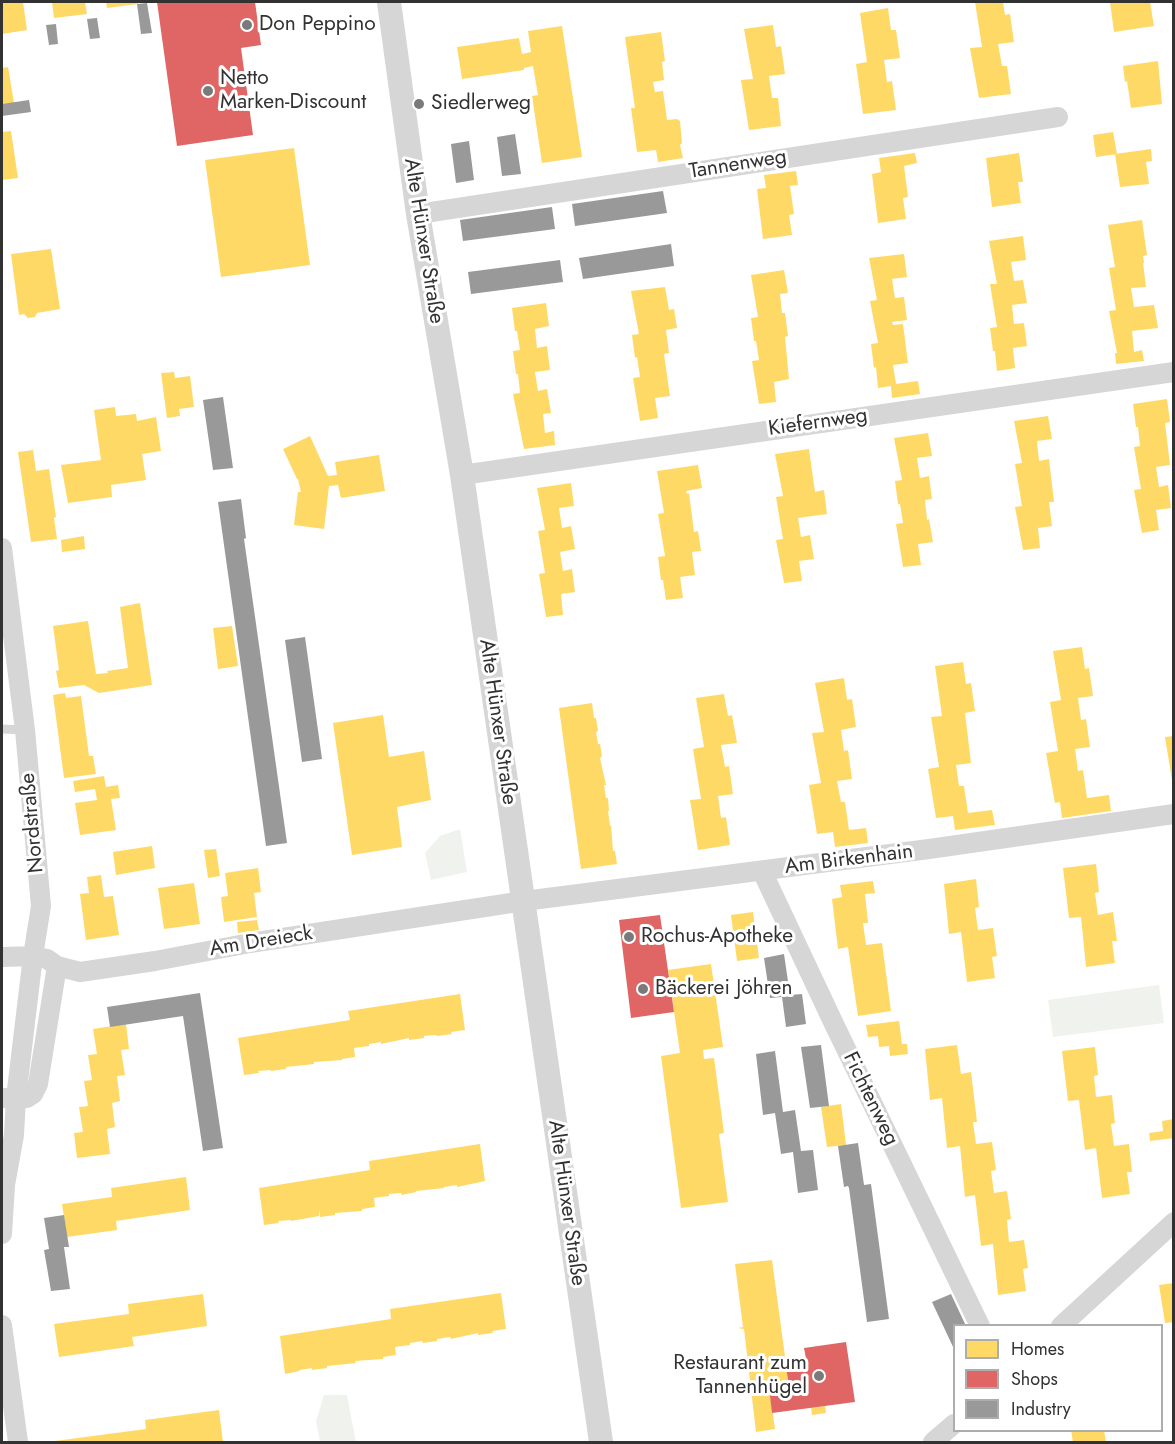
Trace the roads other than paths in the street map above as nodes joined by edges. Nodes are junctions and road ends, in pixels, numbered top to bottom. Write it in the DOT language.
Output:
graph roads {
  1 [pos="389,2"];
  2 [pos="1058,117"];
  3 [pos="418,214"];
  4 [pos="1173,372"];
  5 [pos="462,475"];
  6 [pos="2,548"];
  7 [pos="2,729"];
  8 [pos="25,729"];
  9 [pos="1173,814"];
  10 [pos="762,871"];
  11 [pos="524,901"];
  12 [pos="33,956"];
  13 [pos="2,957"];
  14 [pos="57,966"];
  15 [pos="9,1098"];
  16 [pos="1173,1222"];
  17 [pos="2,1234"];
  18 [pos="979,1324"];
  19 [pos="1063,1324"];
  20 [pos="2,1325"];
  21 [pos="8,1409"];
  22 [pos="953,1425"];
  23 [pos="18,1443"];
  24 [pos="601,1443"];
  25 [pos="933,1443"];
  1 -- 3 [label="street, Alte Hünxer Straße"];
  2 -- 3 [label="street, Tannenweg"];
  3 -- 5 [label="street, Alte Hünxer Straße"];
  4 -- 5 [label="street, Kiefernweg"];
  5 -- 11 [label="street, Alte Hünxer Straße"];
  6 -- 8 [label="street, Nordstraße"];
  7 -- 8 [label="lane"];
  8 -- 12 [label="street, Nordstraße"];
  9 -- 10 [label="street, Am Birkenhain"];
  10 -- 11 [label="street, Am Birkenhain"];
  10 -- 18 [label="street, Fichtenweg"];
  11 -- 14 [label="street, Am Dreieck"];
  11 -- 24 [label="street, Alte Hünxer Straße"];
  12 -- 13 [label="street, Am Dreieck"];
  12 -- 14 [label="street, Am Dreieck"];
  12 -- 15 [label="street, Nordstraße"];
  14 -- 15 [label="street"];
  15 -- 17 [label="street, Nordstraße"];
  16 -- 19 [label="street"];
  20 -- 21 [label="street"];
  21 -- 23 [label="street"];
  22 -- 25 [label="street"];
}
